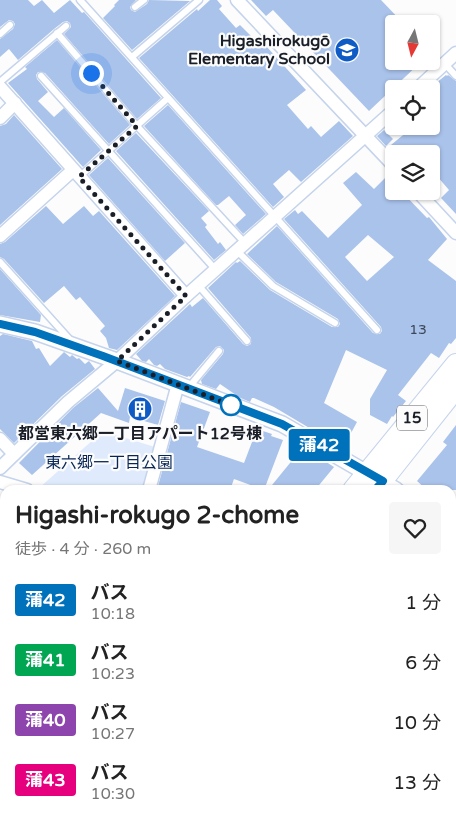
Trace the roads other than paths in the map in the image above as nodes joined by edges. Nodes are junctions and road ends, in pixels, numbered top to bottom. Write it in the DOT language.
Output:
graph roads {
  1 [pos="80,0"];
  2 [pos="144,0"];
  3 [pos="199,0"];
  4 [pos="236,0"];
  5 [pos="135,8"];
  6 [pos="10,25"];
  7 [pos="66,26"];
  8 [pos="56,33"];
  9 [pos="0,34"];
  10 [pos="456,53"];
  11 [pos="132,57"];
  12 [pos="445,64"];
  13 [pos="41,76"];
  14 [pos="456,76"];
  15 [pos="427,80"];
  16 [pos="0,82"];
  17 [pos="0,87"];
  18 [pos="168,98"];
  19 [pos="15,103"];
  20 [pos="0,118"];
  21 [pos="385,118"];
  22 [pos="137,126"];
  23 [pos="366,135"];
  24 [pos="109,151"];
  25 [pos="385,156"];
  26 [pos="76,174"];
  27 [pos="425,200"];
  28 [pos="275,217"];
  29 [pos="456,233"];
  30 [pos="0,236"];
  31 [pos="241,247"];
  32 [pos="0,262"];
  33 [pos="216,270"];
  34 [pos="198,285"];
  35 [pos="186,296"];
  36 [pos="335,323"];
  37 [pos="0,324"];
  38 [pos="377,330"];
  39 [pos="247,341"];
  40 [pos="76,346"];
  41 [pos="219,351"];
  42 [pos="117,361"];
  43 [pos="456,364"];
  44 [pos="183,386"];
  45 [pos="456,388"];
  46 [pos="0,439"];
  47 [pos="14,454"];
  48 [pos="0,468"];
  49 [pos="380,483"];
  50 [pos="151,485"];
  1 -- 11 [label="lane"];
  2 -- 5 [label="lane"];
  3 -- 11 [label="lane"];
  4 -- 23 [label="street"];
  6 -- 9 [label="lane"];
  7 -- 8 [label="lane"];
  8 -- 16 [label="lane"];
  8 -- 22 [label="lane"];
  10 -- 12 [label="street"];
  11 -- 18 [label="lane"];
  12 -- 14 [label="lane"];
  12 -- 15 [label="street"];
  13 -- 24 [label="lane"];
  17 -- 19 [label="street"];
  18 -- 22 [label="lane"];
  18 -- 28 [label="lane"];
  19 -- 20 [label="street"];
  19 -- 26 [label="street"];
  21 -- 23 [label="street"];
  22 -- 24 [label="lane"];
  22 -- 31 [label="lane"];
  23 -- 25 [label="street"];
  23 -- 28 [label="street"];
  24 -- 26 [label="lane"];
  24 -- 33 [label="lane"];
  26 -- 30 [label="street"];
  26 -- 35 [label="street"];
  27 -- 29 [label="street"];
  28 -- 31 [label="street"];
  28 -- 38 [label="lane"];
  31 -- 33 [label="street"];
  31 -- 36 [label="lane"];
  32 -- 40 [label="lane"];
  33 -- 34 [label="street"];
  34 -- 35 [label="street"];
  34 -- 39 [label="lane"];
  35 -- 42 [label="street"];
  37 -- 40 [label="street"];
  40 -- 42 [label="street"];
  41 -- 44 [label="lane"];
  42 -- 44 [label="street"];
  42 -- 47 [label="street"];
  43 -- 49 [label="highway, 15"];
  44 -- 49 [label="street"];
  44 -- 50 [label="street"];
  45 -- 49 [label="highway, 15"];
  46 -- 47 [label="street"];
  47 -- 48 [label="street"];
}
